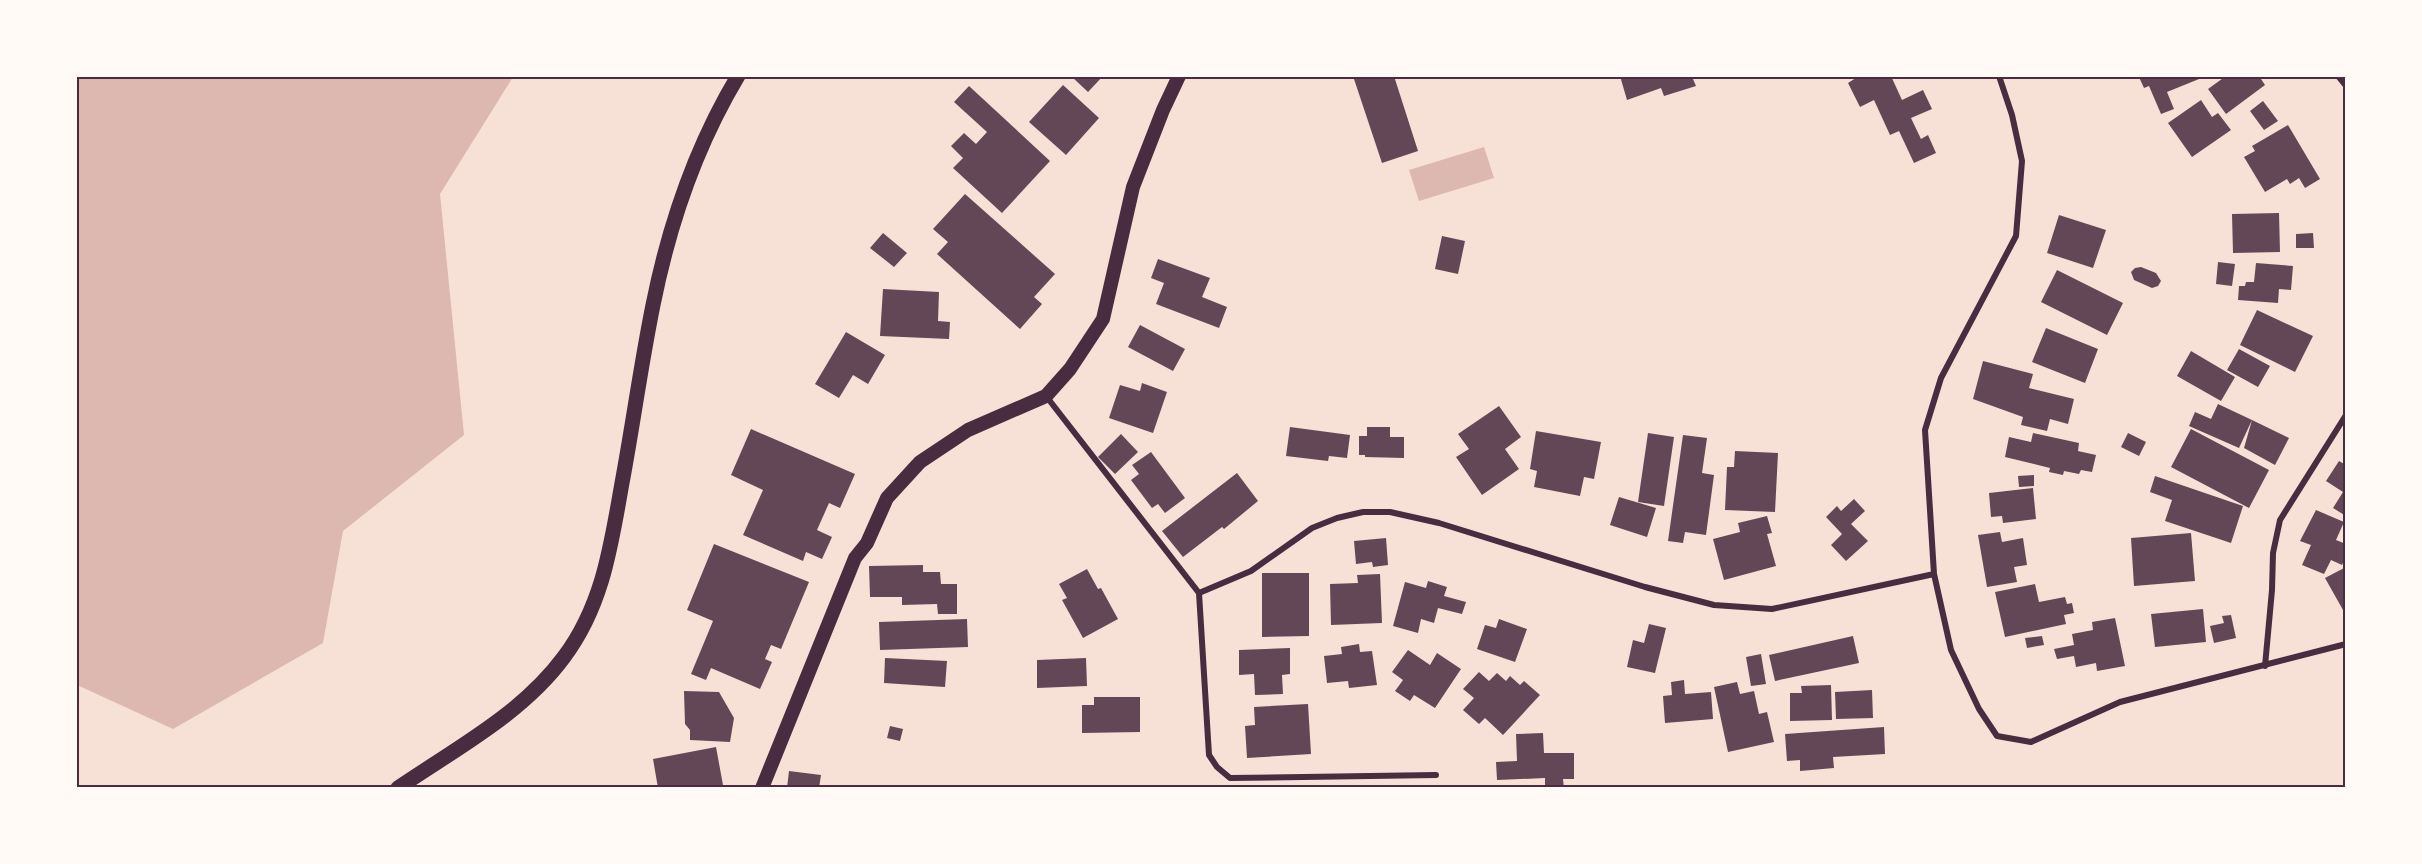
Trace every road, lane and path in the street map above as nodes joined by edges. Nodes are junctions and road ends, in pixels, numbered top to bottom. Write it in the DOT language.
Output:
graph roads {
  1 [pos="738,76"];
  2 [pos="1179,76"];
  3 [pos="1999,76"];
  4 [pos="2338,76"];
  5 [pos="2346,86"];
  6 [pos="1046,396"];
  7 [pos="2346,415"];
  8 [pos="1934,574"];
  9 [pos="1199,593"];
  10 [pos="2346,644"];
  11 [pos="2265,666"];
  12 [pos="1436,775"];
  13 [pos="398,788"];
  14 [pos="762,788"];
  1 -- 13 [label="highway"];
  2 -- 6 [label="main road"];
  3 -- 8 [label="street"];
  4 -- 5 [label="street"];
  6 -- 9 [label="street"];
  6 -- 14 [label="main road"];
  7 -- 11 [label="street"];
  8 -- 9 [label="street"];
  8 -- 11 [label="street"];
  9 -- 12 [label="street"];
  10 -- 11 [label="street"];
}
